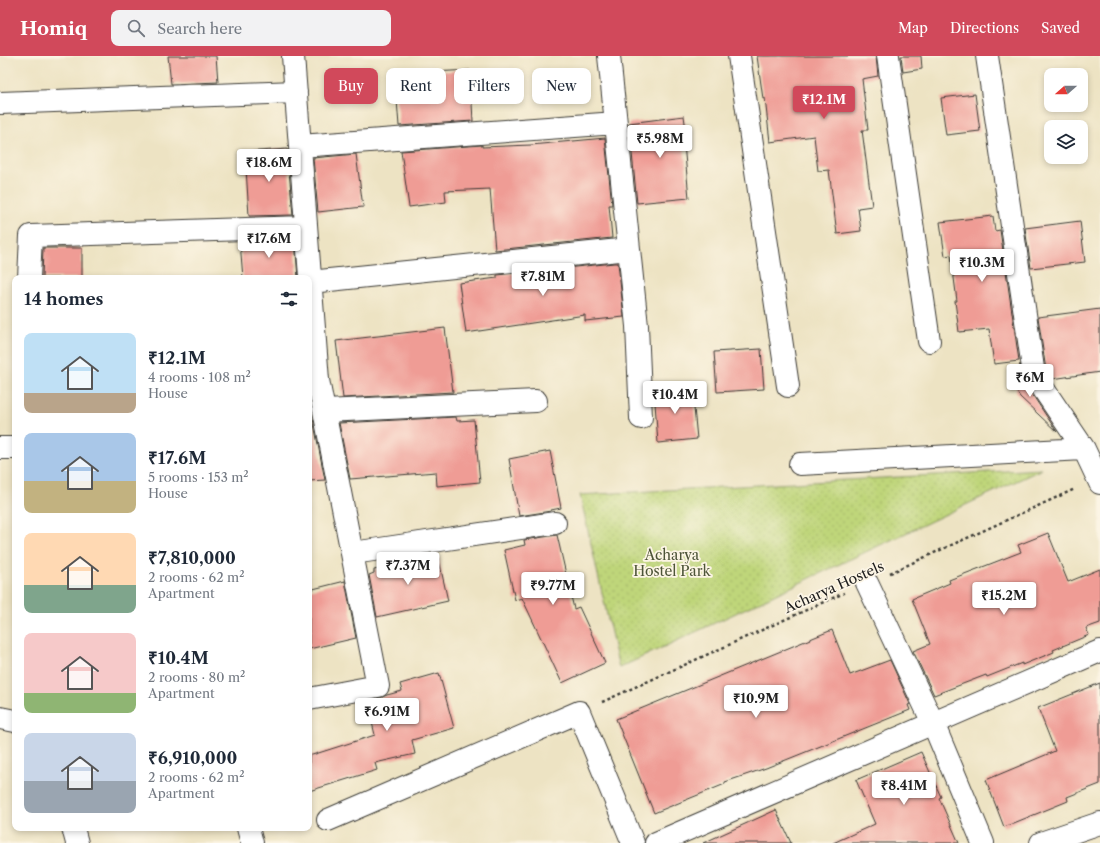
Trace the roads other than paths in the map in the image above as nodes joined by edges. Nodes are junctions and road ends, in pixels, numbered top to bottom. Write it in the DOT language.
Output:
graph roads {
  1 [pos="293,56"];
  2 [pos="609,56"];
  3 [pos="739,56"];
  4 [pos="888,56"];
  5 [pos="987,56"];
  6 [pos="296,92"];
  7 [pos="0,103"];
  8 [pos="616,123"];
  9 [pos="300,146"];
  10 [pos="306,227"];
  11 [pos="629,249"];
  12 [pos="29,275"];
  13 [pos="309,275"];
  14 [pos="312,282"];
  15 [pos="312,306"];
  16 [pos="929,341"];
  17 [pos="788,386"];
  18 [pos="536,401"];
  19 [pos="325,412"];
  20 [pos="640,418"];
  21 [pos="0,448"];
  22 [pos="12,448"];
  23 [pos="1084,449"];
  24 [pos="800,464"];
  25 [pos="1099,480"];
  26 [pos="555,523"];
  27 [pos="352,552"];
  28 [pos="867,583"];
  29 [pos="1100,652"];
  30 [pos="312,698"];
  31 [pos="0,718"];
  32 [pos="12,720"];
  33 [pos="933,724"];
  34 [pos="328,820"];
  35 [pos="1100,823"];
  36 [pos="74,831"];
  37 [pos="249,831"];
  38 [pos="77,843"];
  39 [pos="252,843"];
  40 [pos="633,843"];
  41 [pos="656,843"];
  42 [pos="983,843"];
  43 [pos="1041,843"];
  1 -- 6 [label="street"];
  2 -- 8 [label="street"];
  3 -- 17 [label="street"];
  4 -- 16 [label="street"];
  5 -- 23 [label="street"];
  6 -- 7 [label="street"];
  6 -- 9 [label="street"];
  8 -- 9 [label="street"];
  8 -- 11 [label="street"];
  9 -- 10 [label="street"];
  10 -- 12 [label="street"];
  10 -- 13 [label="street"];
  11 -- 14 [label="street"];
  11 -- 20 [label="street"];
  15 -- 19 [label="street"];
  18 -- 19 [label="street"];
  19 -- 27 [label="street"];
  21 -- 22 [label="street"];
  23 -- 24 [label="street"];
  23 -- 25 [label="street"];
  26 -- 27 [label="street"];
  27 -- 30 [label="street"];
  28 -- 33 [label="street"];
  29 -- 33 [label="street"];
  31 -- 32 [label="street"];
  33 -- 41 [label="street"];
  33 -- 42 [label="street"];
  34 -- 40 [label="street"];
  35 -- 43 [label="street"];
  36 -- 38 [label="street"];
  37 -- 39 [label="street"];
}
